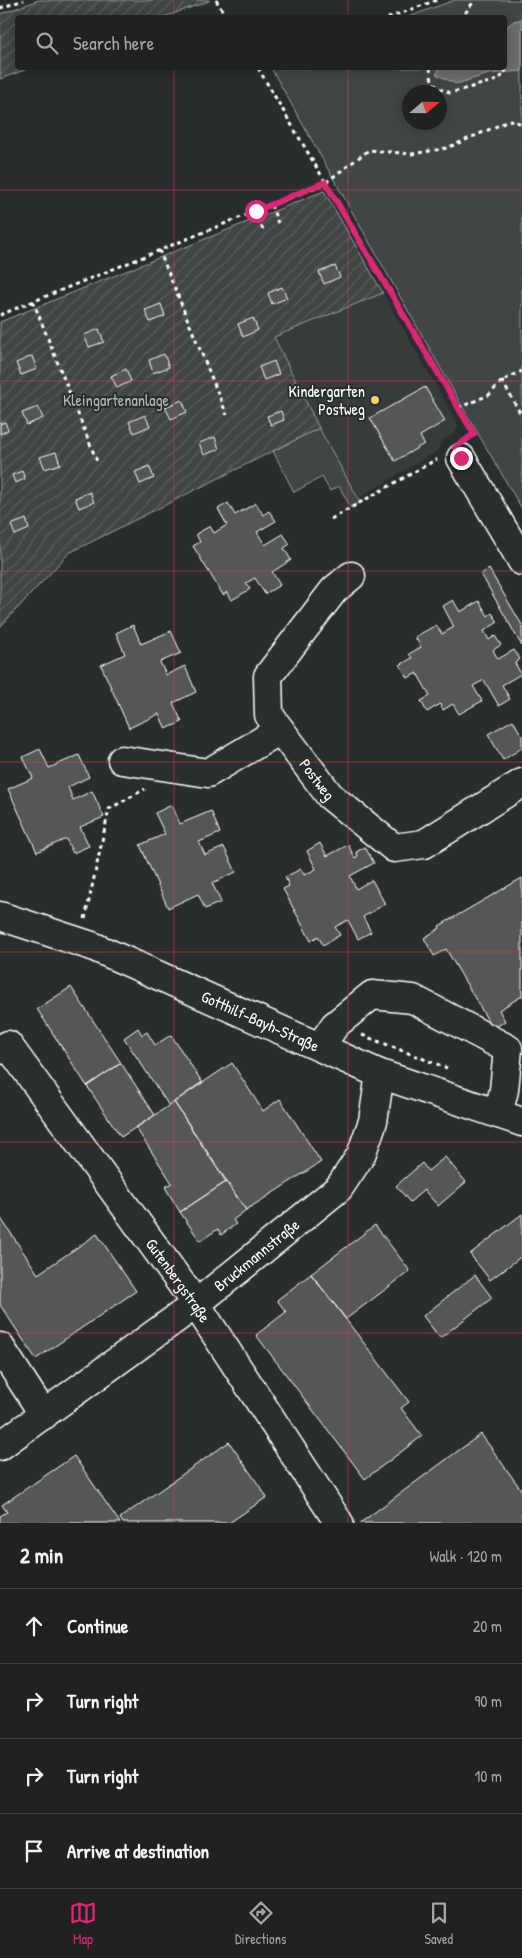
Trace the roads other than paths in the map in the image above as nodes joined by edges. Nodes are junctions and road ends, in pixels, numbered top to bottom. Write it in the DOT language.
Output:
graph roads {
  1 [pos="458,453"];
  2 [pos="522,560"];
  3 [pos="352,576"];
  4 [pos="280,730"];
  5 [pos="122,760"];
  6 [pos="522,783"];
  7 [pos="0,916"];
  8 [pos="4,1047"];
  9 [pos="320,1047"];
  10 [pos="380,1074"];
  11 [pos="510,1118"];
  12 [pos="196,1304"];
  13 [pos="0,1347"];
  14 [pos="44,1415"];
  15 [pos="0,1446"];
  16 [pos="339,1523"];
  1 -- 2 [label="street"];
  3 -- 4 [label="street, Postweg"];
  4 -- 5 [label="street"];
  4 -- 6 [label="street, Postweg"];
  7 -- 9 [label="street, Gotthilf-Bayh-Straße"];
  8 -- 12 [label="street, Gutenbergstraße"];
  9 -- 10 [label="street, Gotthilf-Bayh-Straße"];
  9 -- 11 [label="street"];
  10 -- 11 [label="street, Gotthilf-Bayh-Straße"];
  10 -- 12 [label="street, Bruckmannstraße"];
  12 -- 14 [label="street, Bruckmannstraße"];
  12 -- 16 [label="street, Gutenbergstraße"];
  13 -- 14 [label="street"];
  14 -- 15 [label="street, Bruckmannstraße"];
}
